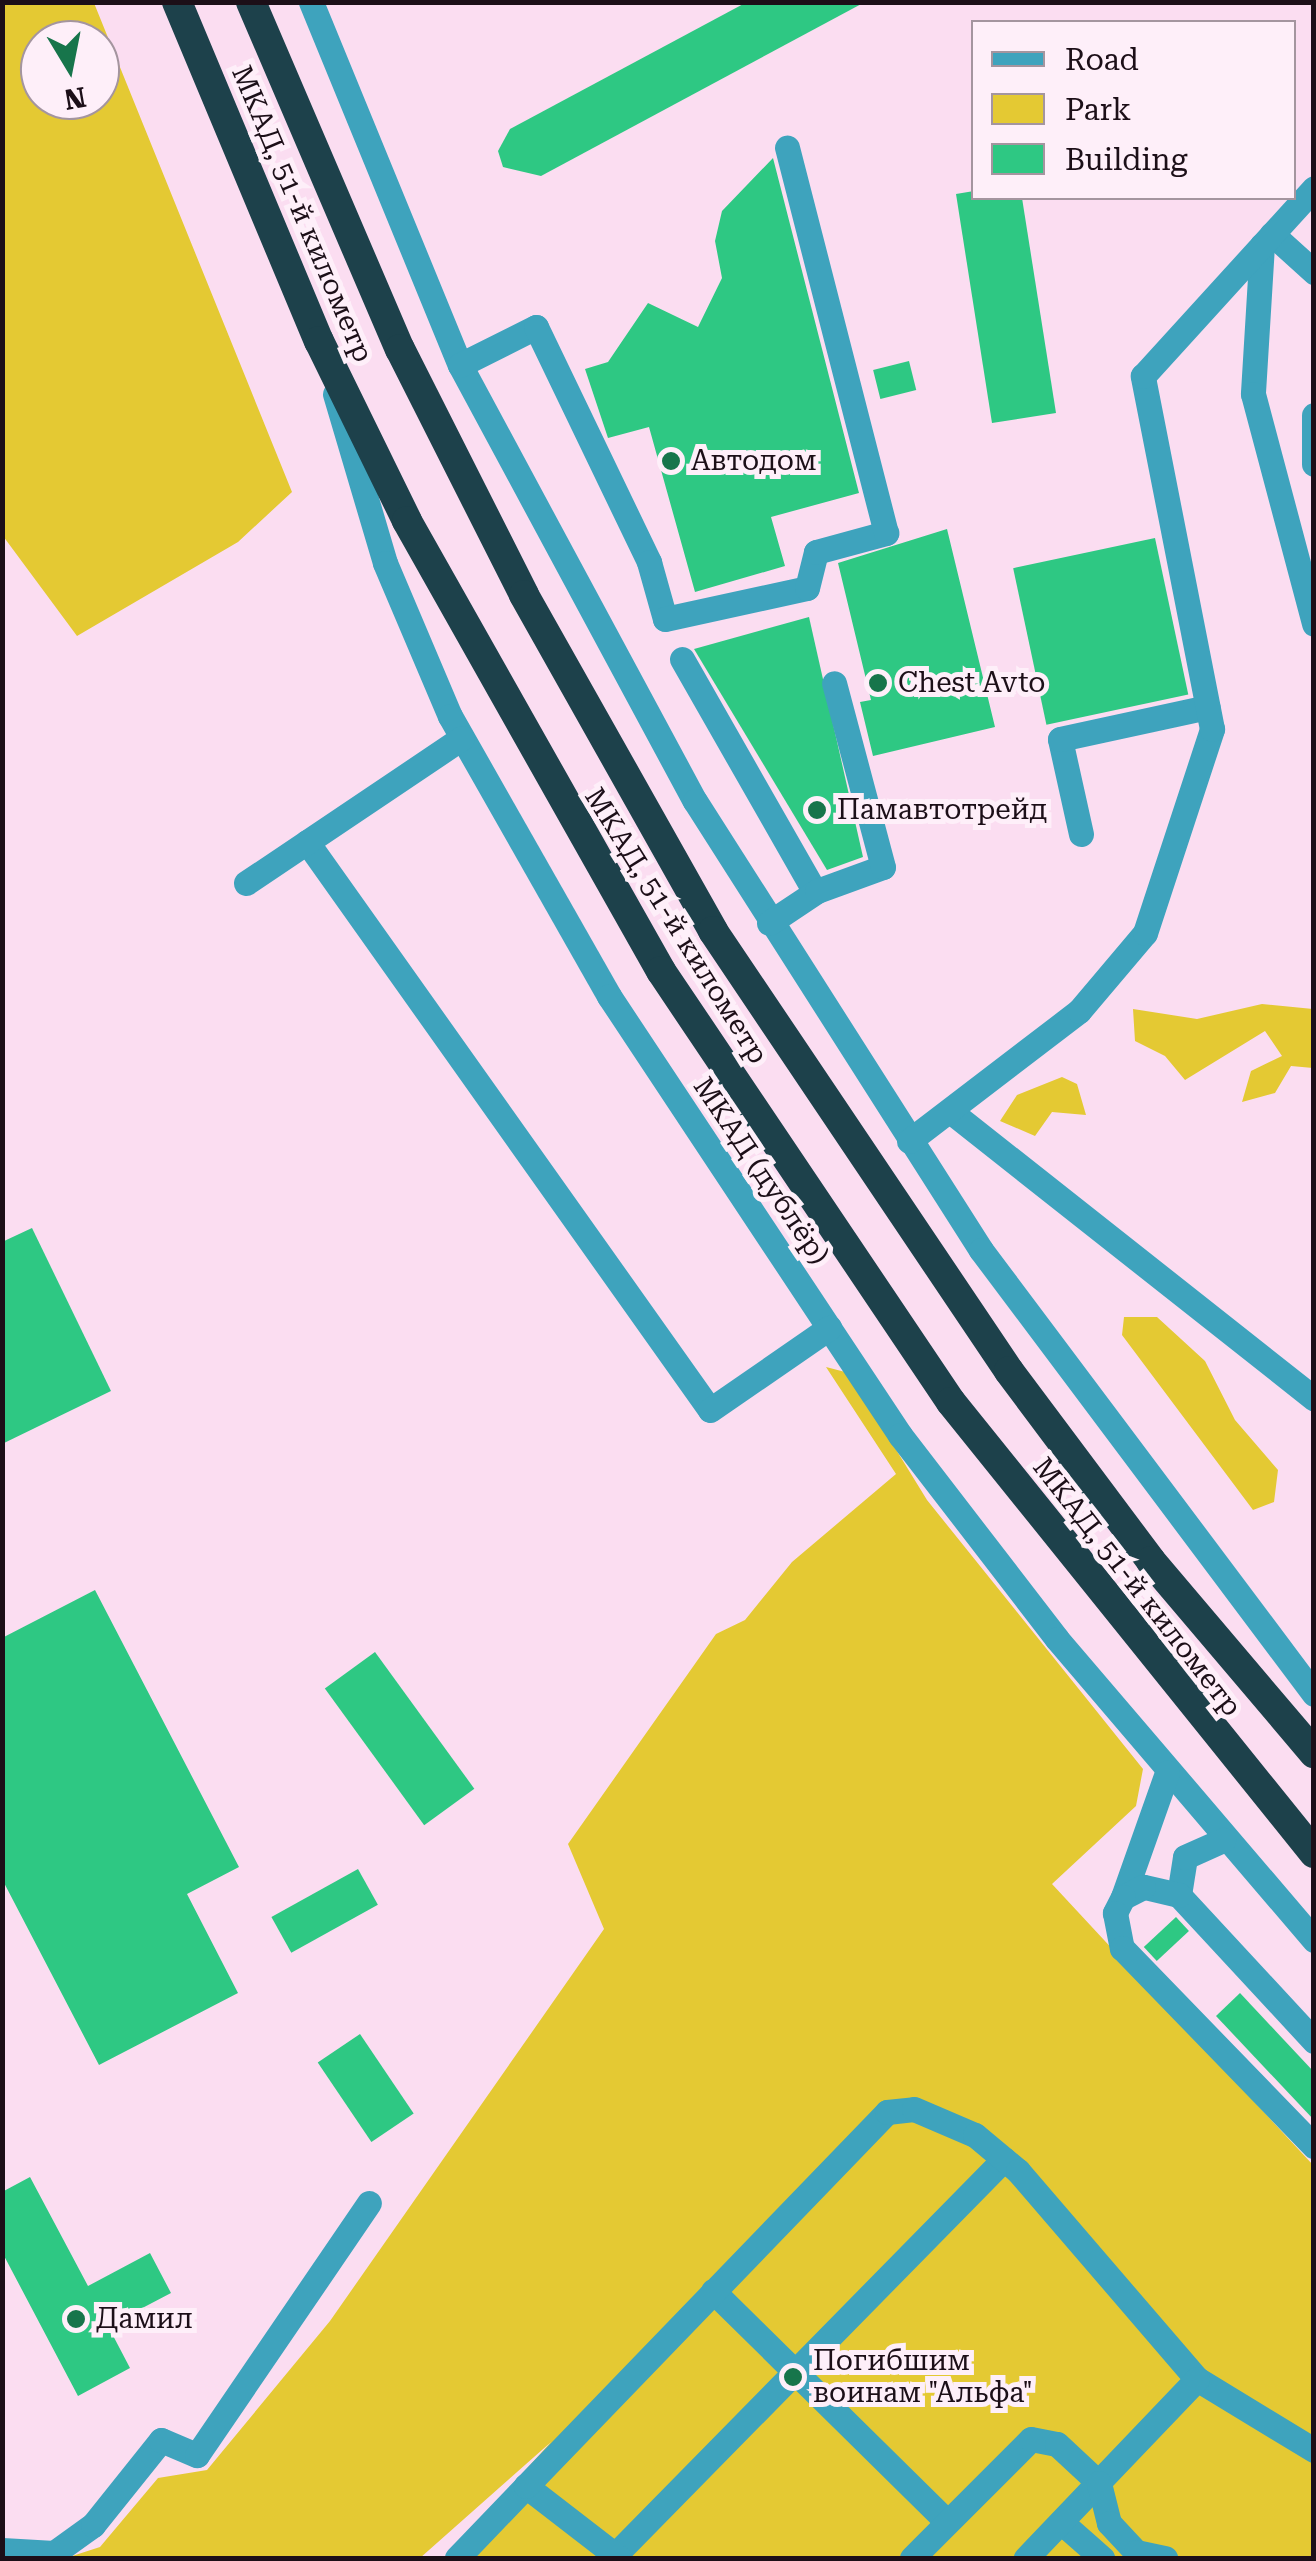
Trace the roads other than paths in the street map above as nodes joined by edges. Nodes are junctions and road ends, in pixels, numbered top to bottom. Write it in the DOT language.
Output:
graph roads {
  1 [pos="177,2"];
  2 [pos="251,2"];
  3 [pos="311,2"];
  4 [pos="787,148"];
  5 [pos="1312,192"];
  6 [pos="1267,239"];
  7 [pos="1314,272"];
  8 [pos="319,341"];
  9 [pos="460,365"];
  10 [pos="1314,415"];
  11 [pos="1314,464"];
  12 [pos="1314,624"];
  13 [pos="682,659"];
  14 [pos="834,683"];
  15 [pos="1208,708"];
  16 [pos="462,738"];
  17 [pos="1081,834"];
  18 [pos="306,842"];
  19 [pos="246,884"];
  20 [pos="815,892"];
  21 [pos="769,923"];
  22 [pos="950,1111"];
  23 [pos="910,1141"];
  24 [pos="830,1328"];
  25 [pos="1314,1398"];
  26 [pos="1314,1694"];
  27 [pos="1314,1753"];
  28 [pos="1166,1773"];
  29 [pos="1223,1840"];
  30 [pos="1314,1853"];
  31 [pos="1178,1895"];
  32 [pos="1123,1898"];
  33 [pos="1314,1940"];
  34 [pos="1314,2041"];
  35 [pos="1314,2146"];
  36 [pos="1004,2160"];
  37 [pos="369,2203"];
  38 [pos="713,2291"];
  39 [pos="797,2375"];
  40 [pos="1197,2379"];
  41 [pos="1314,2450"];
  42 [pos="1099,2483"];
  43 [pos="526,2486"];
  44 [pos="947,2522"];
  45 [pos="1061,2522"];
  46 [pos="2,2550"];
  47 [pos="615,2557"];
  48 [pos="457,2558"];
  49 [pos="912,2558"];
  50 [pos="1026,2558"];
  51 [pos="1102,2558"];
  52 [pos="1165,2558"];
  1 -- 8 [label="highway, МКАД, 51-й километр"];
  2 -- 27 [label="highway, МКАД, 51-й километр"];
  3 -- 9 [label="street"];
  4 -- 9 [label="street"];
  5 -- 6 [label="street"];
  6 -- 7 [label="street"];
  6 -- 12 [label="street"];
  6 -- 15 [label="street"];
  8 -- 16 [label="street, МКАД (дублёр)"];
  8 -- 30 [label="highway, МКАД, 51-й километр"];
  9 -- 21 [label="street"];
  10 -- 11 [label="street"];
  13 -- 20 [label="street"];
  14 -- 20 [label="street"];
  15 -- 17 [label="street"];
  15 -- 22 [label="street"];
  16 -- 18 [label="street"];
  16 -- 24 [label="street, МКАД (дублёр)"];
  18 -- 19 [label="street"];
  18 -- 24 [label="street"];
  20 -- 21 [label="street"];
  21 -- 23 [label="street"];
  22 -- 23 [label="street"];
  22 -- 25 [label="street"];
  23 -- 26 [label="street"];
  24 -- 28 [label="street, МКАД (дублёр)"];
  28 -- 29 [label="street, МКАД (дублёр)"];
  28 -- 32 [label="street"];
  29 -- 31 [label="street"];
  29 -- 33 [label="street, МКАД (дублёр)"];
  31 -- 32 [label="street"];
  31 -- 34 [label="street"];
  32 -- 35 [label="street"];
  36 -- 38 [label="street"];
  36 -- 39 [label="street"];
  36 -- 40 [label="street"];
  37 -- 46 [label="street"];
  38 -- 39 [label="street"];
  38 -- 43 [label="street"];
  39 -- 44 [label="street"];
  39 -- 47 [label="street"];
  40 -- 41 [label="street"];
  40 -- 42 [label="street"];
  42 -- 44 [label="street"];
  42 -- 45 [label="street"];
  42 -- 52 [label="street"];
  43 -- 47 [label="street"];
  43 -- 48 [label="street"];
  44 -- 49 [label="street"];
  45 -- 50 [label="street"];
  45 -- 51 [label="street"];
}
